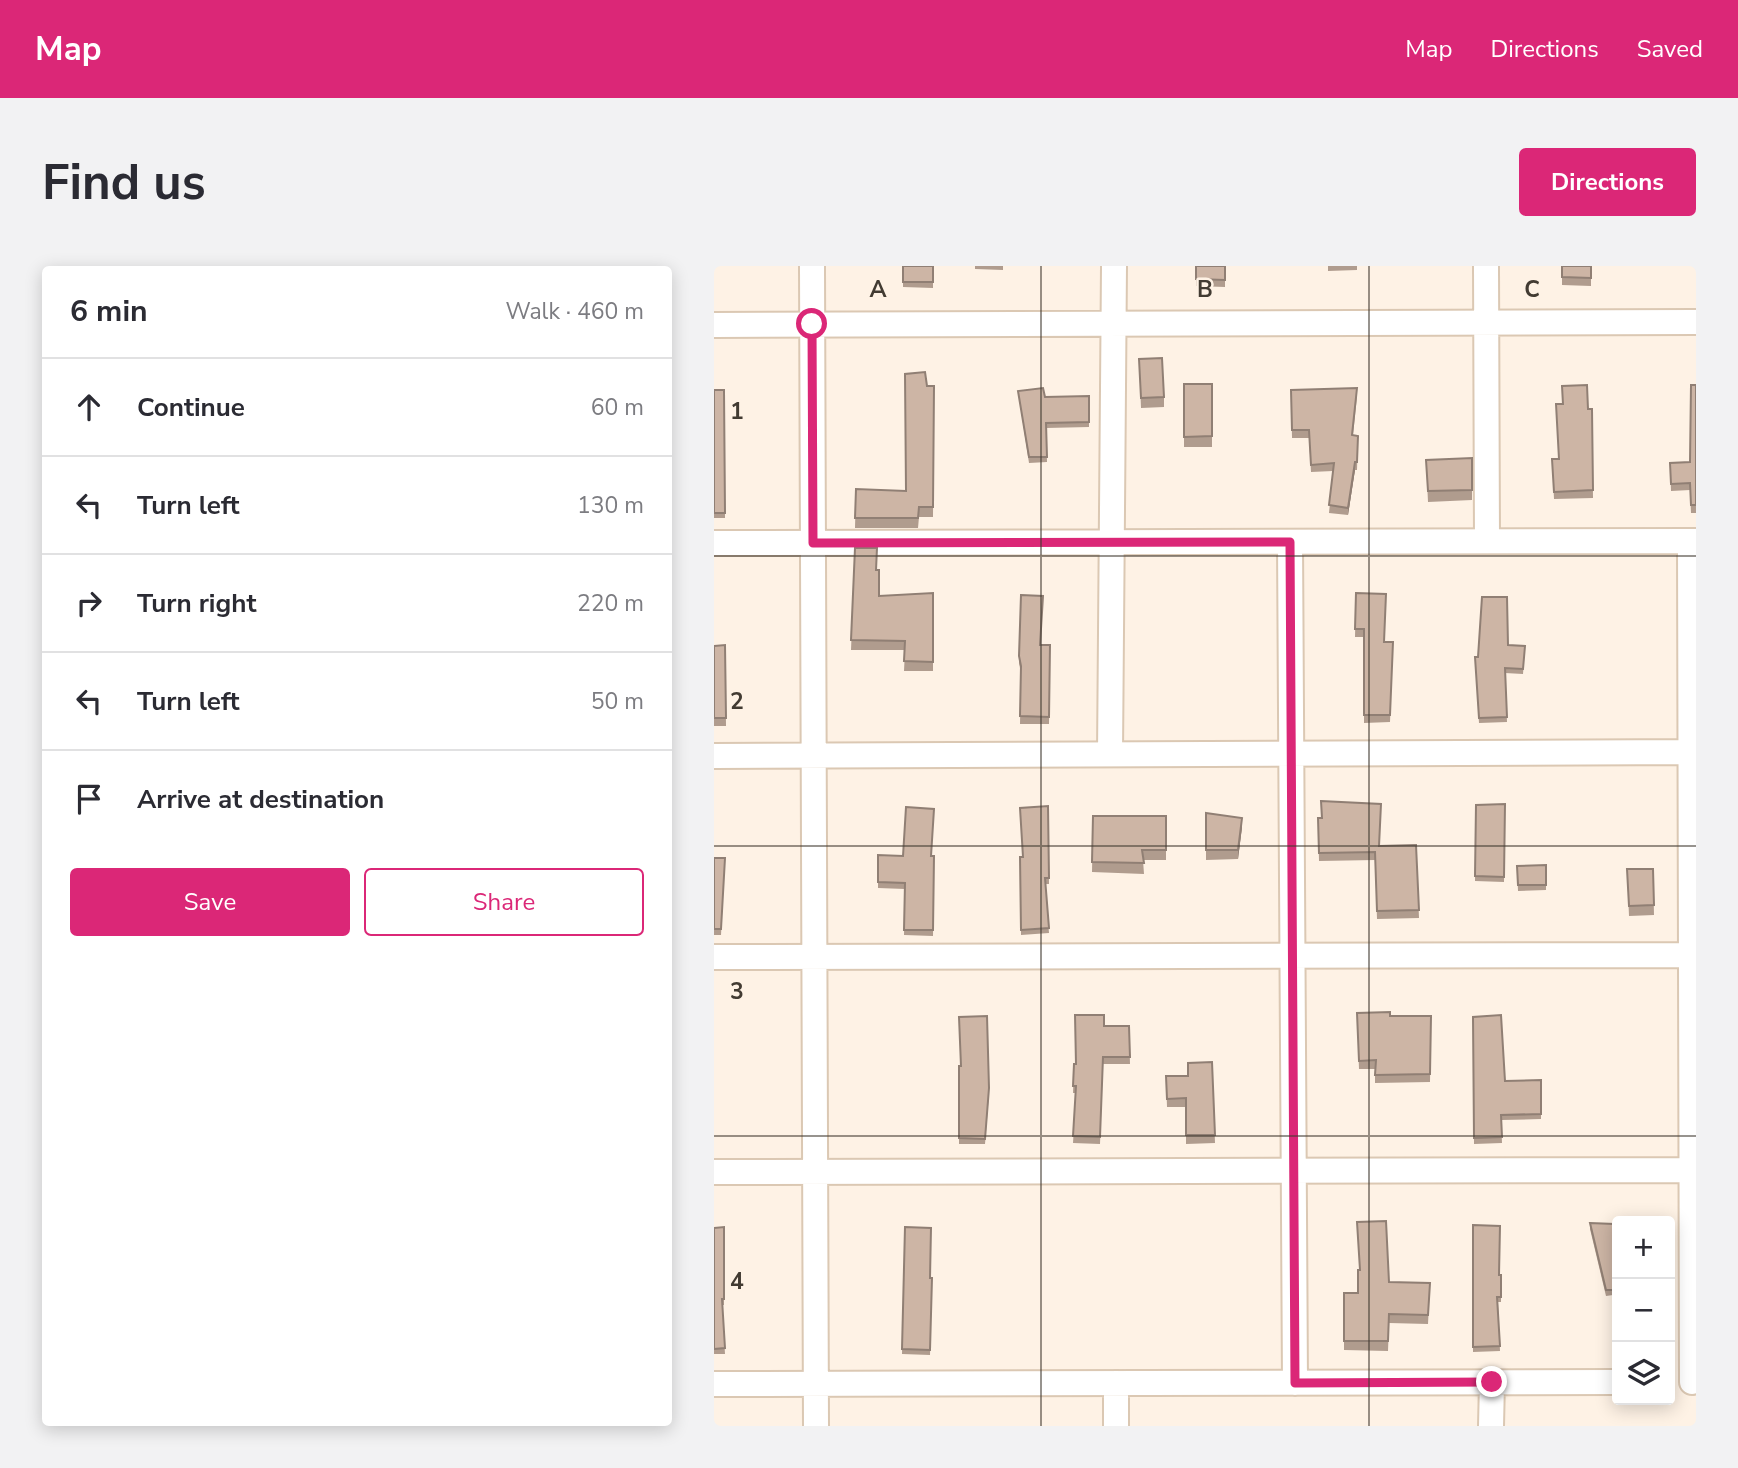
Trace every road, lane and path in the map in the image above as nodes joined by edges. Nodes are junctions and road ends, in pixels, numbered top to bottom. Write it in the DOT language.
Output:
graph roads {
  1 [pos="812,266"];
  2 [pos="1114,266"];
  3 [pos="1486,266"];
  4 [pos="1696,322"];
  5 [pos="1487,323"];
  6 [pos="812,324"];
  7 [pos="1113,324"];
  8 [pos="714,325"];
  9 [pos="1487,541"];
  10 [pos="1693,541"];
  11 [pos="1111,542"];
  12 [pos="1290,542"];
  13 [pos="714,543"];
  14 [pos="813,543"];
  15 [pos="1693,752"];
  16 [pos="1110,754"];
  17 [pos="1291,754"];
  18 [pos="714,755"];
  19 [pos="814,755"];
  20 [pos="1693,955"];
  21 [pos="1293,956"];
  22 [pos="714,957"];
  23 [pos="815,957"];
  24 [pos="1694,1170"];
  25 [pos="1293,1171"];
  26 [pos="714,1172"];
  27 [pos="815,1172"];
  28 [pos="1492,1382"];
  29 [pos="1612,1382"];
  30 [pos="1686,1382"];
  31 [pos="1116,1383"];
  32 [pos="1295,1383"];
  33 [pos="714,1384"];
  34 [pos="816,1384"];
  35 [pos="816,1426"];
  36 [pos="1116,1426"];
  37 [pos="1491,1426"];
  1 -- 6 [label="street"];
  2 -- 7 [label="street"];
  3 -- 5 [label="street"];
  4 -- 5 [label="street"];
  5 -- 7 [label="street"];
  5 -- 9 [label="street"];
  6 -- 7 [label="street"];
  6 -- 8 [label="street"];
  6 -- 14 [label="street"];
  7 -- 11 [label="street"];
  9 -- 10 [label="street"];
  9 -- 12 [label="street"];
  10 -- 15 [label="street"];
  11 -- 12 [label="street"];
  11 -- 14 [label="street"];
  11 -- 16 [label="street"];
  12 -- 17 [label="street"];
  13 -- 14 [label="street"];
  14 -- 19 [label="street"];
  15 -- 17 [label="street"];
  15 -- 20 [label="street"];
  16 -- 17 [label="street"];
  16 -- 19 [label="street"];
  17 -- 21 [label="street"];
  18 -- 19 [label="street"];
  19 -- 23 [label="street"];
  20 -- 21 [label="street"];
  20 -- 24 [label="street"];
  21 -- 23 [label="street"];
  21 -- 25 [label="street"];
  22 -- 23 [label="street"];
  23 -- 27 [label="street"];
  24 -- 25 [label="street"];
  24 -- 30 [label="street"];
  25 -- 27 [label="street"];
  25 -- 32 [label="street"];
  26 -- 27 [label="street"];
  27 -- 34 [label="street"];
  28 -- 29 [label="street"];
  28 -- 32 [label="street"];
  28 -- 37 [label="street"];
  31 -- 32 [label="street"];
  31 -- 34 [label="street"];
  31 -- 36 [label="street"];
  33 -- 34 [label="street"];
  34 -- 35 [label="street"];
}
